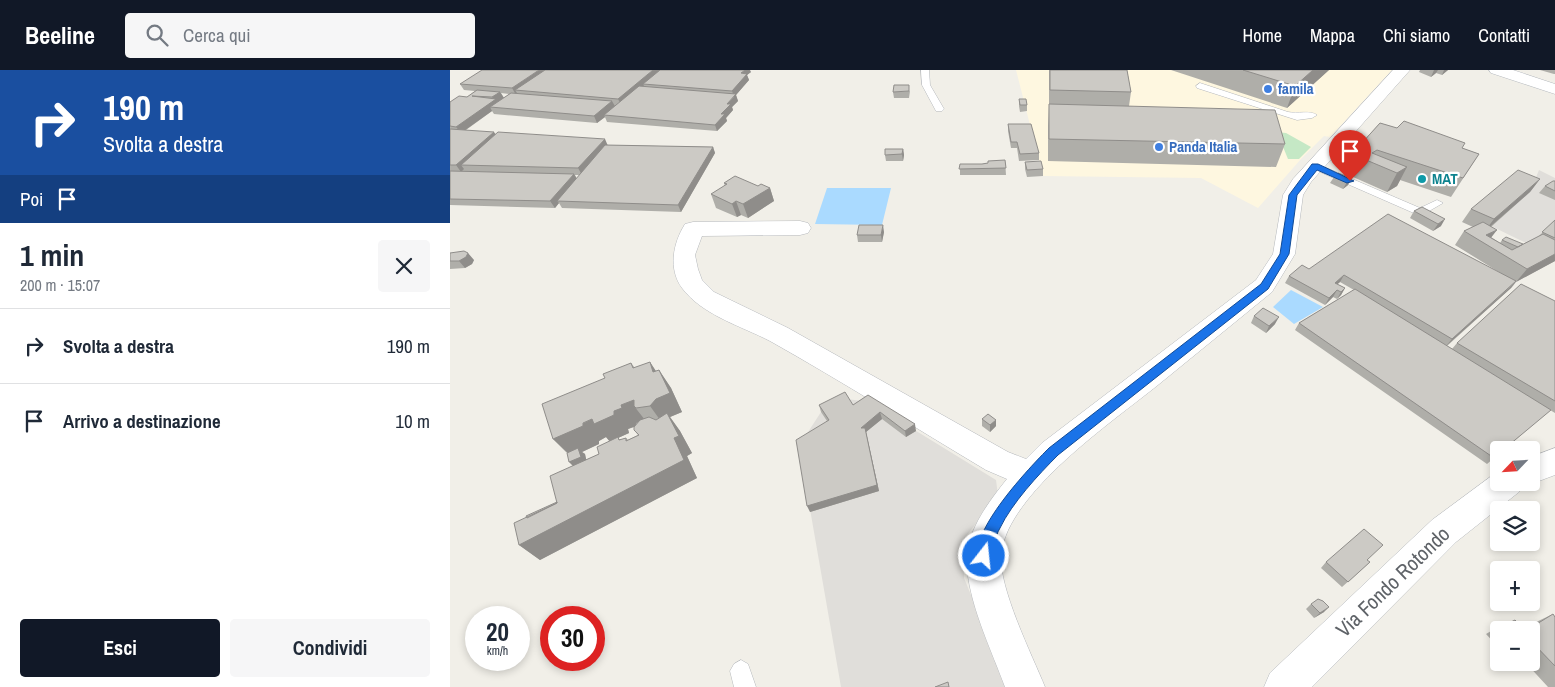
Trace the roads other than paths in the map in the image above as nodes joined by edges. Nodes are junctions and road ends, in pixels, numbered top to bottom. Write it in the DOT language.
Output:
graph roads {
  1 [pos="925,70"];
  2 [pos="1402,70"];
  3 [pos="1497,70"];
  4 [pos="1520,70"];
  5 [pos="1555,81"];
  6 [pos="1200,86"];
  7 [pos="1555,89"];
  8 [pos="939,109"];
  9 [pos="1312,115"];
  10 [pos="1315,166"];
  11 [pos="1437,203"];
  12 [pos="800,228"];
  13 [pos="1555,461"];
  14 [pos="1540,467"];
  15 [pos="1030,475"];
  16 [pos="1496,491"];
  17 [pos="1025,687"];
  18 [pos="1284,687"];
  1 -- 8 [label="lane"];
  2 -- 10 [label="street"];
  3 -- 7 [label="street"];
  4 -- 5 [label="street"];
  6 -- 9 [label="lane"];
  10 -- 11 [label="lane"];
  10 -- 15 [label="street"];
  12 -- 15 [label="street"];
  13 -- 14 [label="street"];
  15 -- 17 [label="street"];
  16 -- 18 [label="street, Via Fondo Rotondo"];
}
